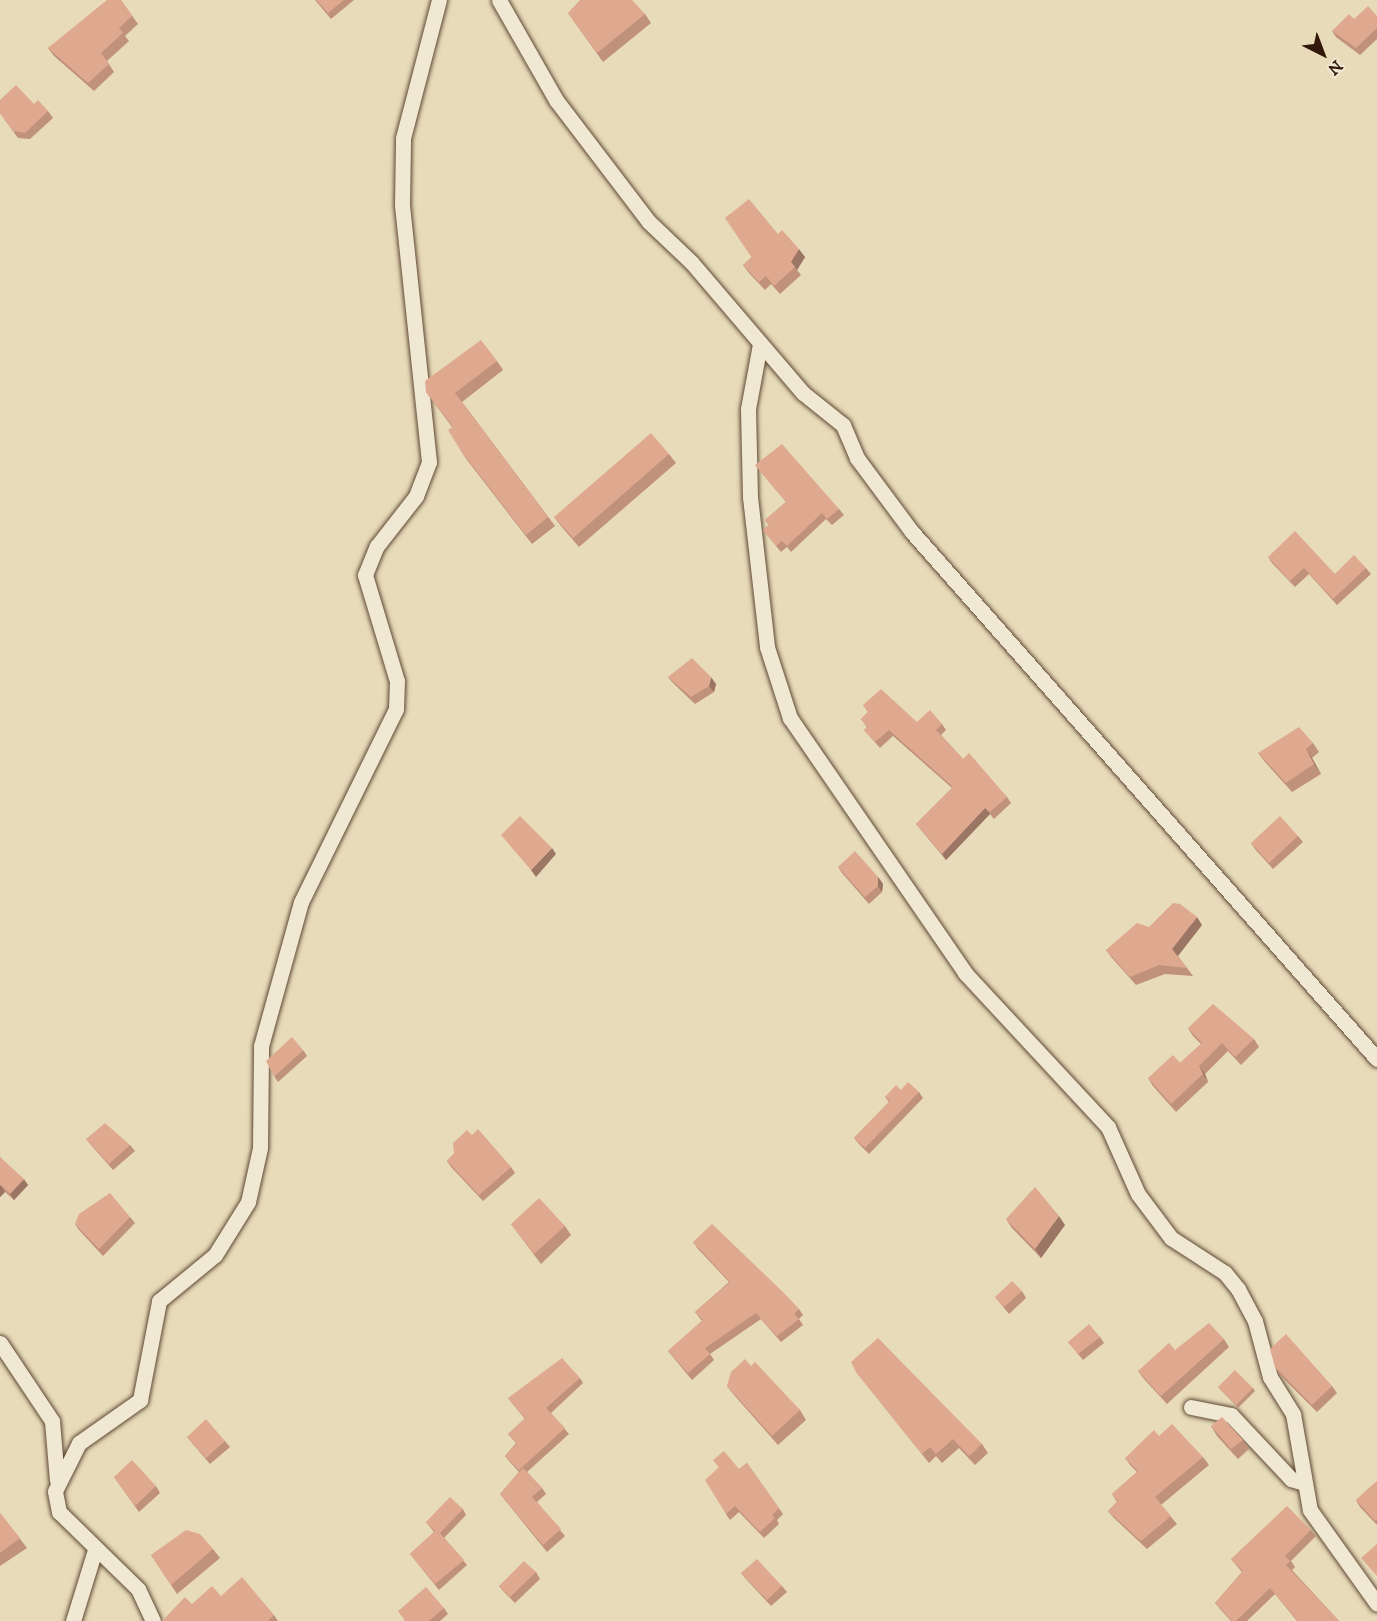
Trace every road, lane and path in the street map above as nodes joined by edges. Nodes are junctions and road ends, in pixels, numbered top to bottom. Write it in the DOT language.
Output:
graph roads {
  1 [pos="439,0"];
  2 [pos="499,0"];
  3 [pos="760,344"];
  4 [pos="1377,1059"];
  5 [pos="0,1343"];
  6 [pos="1191,1407"];
  7 [pos="57,1480"];
  8 [pos="1304,1483"];
  9 [pos="95,1550"];
  10 [pos="1377,1604"];
  11 [pos="73,1621"];
  12 [pos="153,1621"];
  1 -- 7 [label="street"];
  2 -- 3 [label="street"];
  3 -- 4 [label="street"];
  3 -- 8 [label="street"];
  5 -- 7 [label="street"];
  6 -- 8 [label="street"];
  7 -- 9 [label="street"];
  8 -- 10 [label="street"];
  9 -- 11 [label="street"];
  9 -- 12 [label="street"];
}
